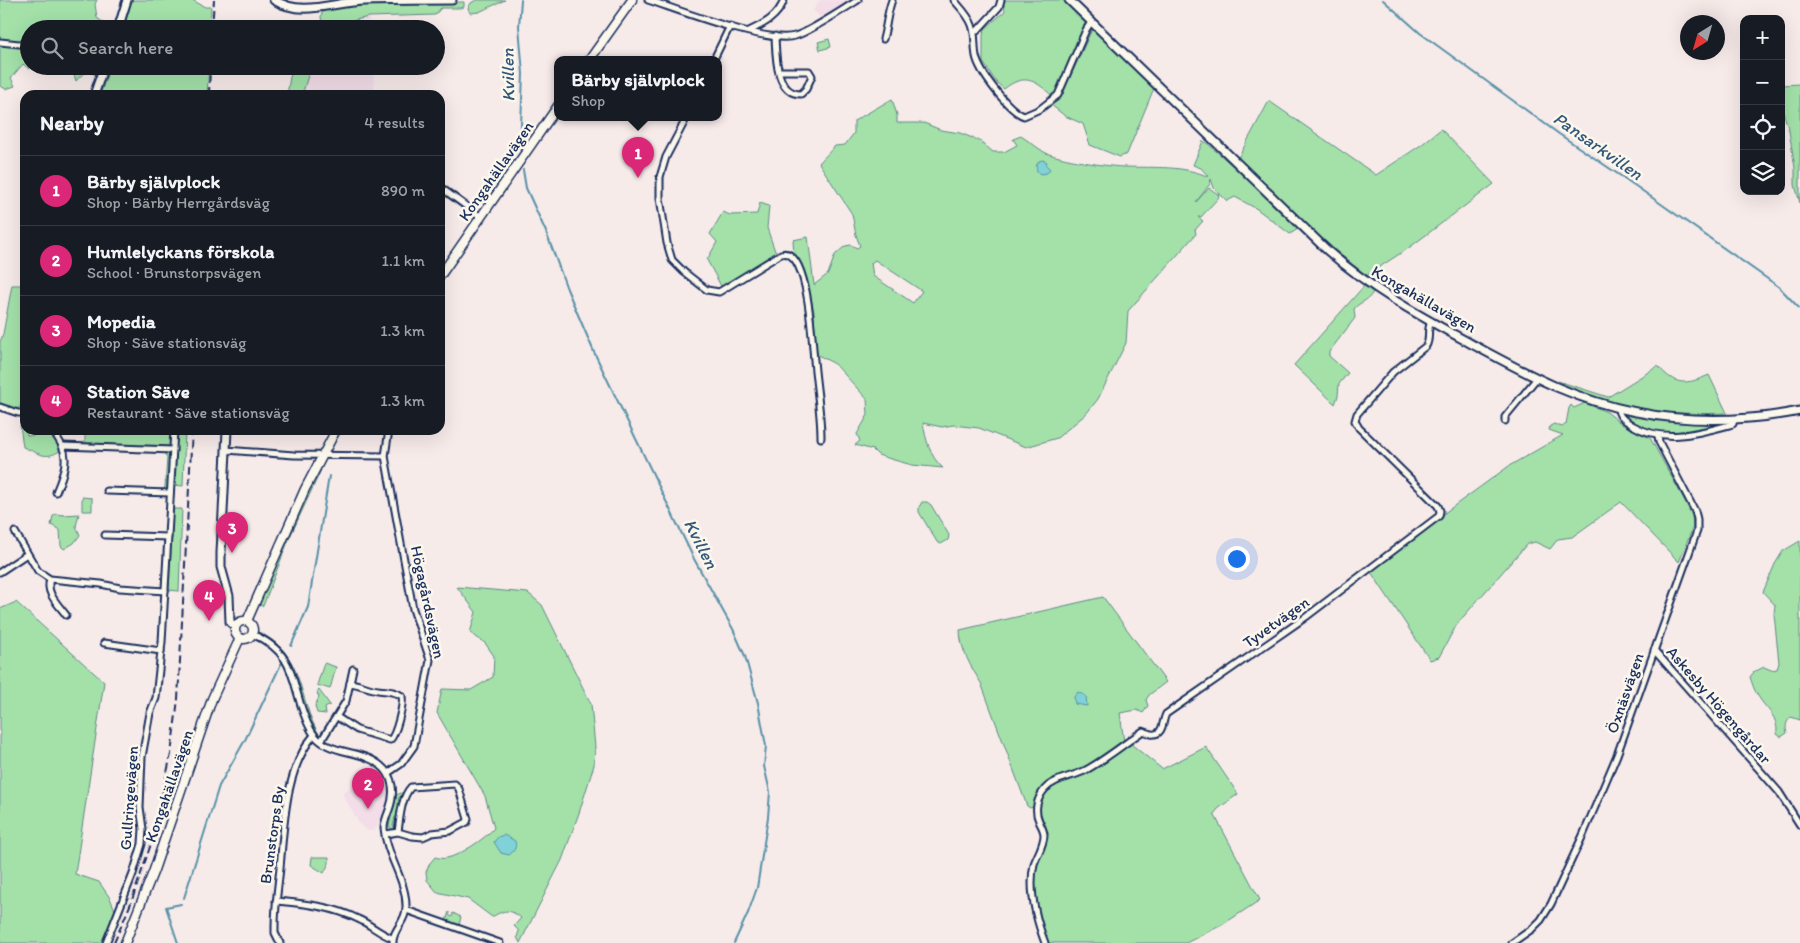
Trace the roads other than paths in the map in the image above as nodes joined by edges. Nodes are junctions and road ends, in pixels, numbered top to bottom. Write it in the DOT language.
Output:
graph roads {
  1 [pos="127,0"];
  2 [pos="274,0"];
  3 [pos="452,0"];
  4 [pos="632,0"];
  5 [pos="648,0"];
  6 [pos="784,0"];
  7 [pos="858,0"];
  8 [pos="892,0"];
  9 [pos="954,0"];
  10 [pos="1001,0"];
  11 [pos="1069,0"];
  12 [pos="121,20"];
  13 [pos="1091,22"];
  14 [pos="730,26"];
  15 [pos="749,31"];
  16 [pos="974,32"];
  17 [pos="775,36"];
  18 [pos="883,39"];
  19 [pos="0,42"];
  20 [pos="20,44"];
  21 [pos="592,56"];
  22 [pos="715,56"];
  23 [pos="779,71"];
  24 [pos="101,75"];
  25 [pos="96,90"];
  26 [pos="554,112"];
  27 [pos="685,121"];
  28 [pos="445,191"];
  29 [pos="481,217"];
  30 [pos="445,269"];
  31 [pos="1430,322"];
  32 [pos="1537,378"];
  33 [pos="0,407"];
  34 [pos="1618,408"];
  35 [pos="1800,411"];
  36 [pos="20,413"];
  37 [pos="1734,420"];
  38 [pos="1505,421"];
  39 [pos="55,435"];
  40 [pos="174,435"];
  41 [pos="226,435"];
  42 [pos="333,435"];
  43 [pos="388,435"];
  44 [pos="1658,436"];
  45 [pos="821,438"];
  46 [pos="63,446"];
  47 [pos="173,450"];
  48 [pos="226,450"];
  49 [pos="321,455"];
  50 [pos="385,456"];
  51 [pos="107,491"];
  52 [pos="56,492"];
  53 [pos="170,493"];
  54 [pos="15,532"];
  55 [pos="105,535"];
  56 [pos="168,537"];
  57 [pos="27,554"];
  58 [pos="0,572"];
  59 [pos="50,579"];
  60 [pos="166,591"];
  61 [pos="66,615"];
  62 [pos="247,621"];
  63 [pos="235,626"];
  64 [pos="252,634"];
  65 [pos="240,638"];
  66 [pos="104,643"];
  67 [pos="162,650"];
  68 [pos="1654,650"];
  69 [pos="353,670"];
  70 [pos="350,683"];
  71 [pos="337,717"];
  72 [pos="314,735"];
  73 [pos="321,741"];
  74 [pos="388,772"];
  75 [pos="1800,825"];
  76 [pos="398,832"];
  77 [pos="386,834"];
  78 [pos="276,901"];
  79 [pos="406,910"];
  80 [pos="480,936"];
  81 [pos="392,941"];
  82 [pos="106,943"];
  83 [pos="125,943"];
  84 [pos="280,943"];
  85 [pos="477,943"];
  86 [pos="500,943"];
  87 [pos="1045,943"];
  88 [pos="1512,943"];
  1 -- 12 [label="street"];
  2 -- 3 [label="street"];
  4 -- 21 [label="main road"];
  5 -- 14 [label="street"];
  6 -- 15 [label="street"];
  7 -- 17 [label="street"];
  8 -- 18 [label="street"];
  9 -- 16 [label="street"];
  10 -- 16 [label="street"];
  11 -- 13 [label="street, Kongahällavägen"];
  13 -- 16 [label="street"];
  13 -- 31 [label="street, Kongahällavägen"];
  14 -- 15 [label="street"];
  14 -- 22 [label="street"];
  15 -- 17 [label="street"];
  17 -- 23 [label="street"];
  19 -- 20 [label="street"];
  23 -- 23 [label="street"];
  24 -- 25 [label="street"];
  26 -- 29 [label="main road, Kongahällavägen"];
  27 -- 45 [label="street"];
  28 -- 29 [label="street"];
  29 -- 30 [label="main road, Kongahällavägen"];
  31 -- 32 [label="street, Kongahällavägen"];
  31 -- 87 [label="street, Tyvetvägen"];
  32 -- 34 [label="street, Kongahällavägen"];
  32 -- 38 [label="street"];
  33 -- 36 [label="street"];
  34 -- 37 [label="street, Kongahällavägen"];
  34 -- 44 [label="street"];
  35 -- 37 [label="street, Kongahällavägen"];
  37 -- 44 [label="street"];
  39 -- 46 [label="street"];
  40 -- 47 [label="street, Gullringevägen"];
  41 -- 48 [label="street"];
  42 -- 49 [label="main road"];
  43 -- 50 [label="street, Högagårdsvägen"];
  44 -- 68 [label="street, Öxnäsvägen"];
  46 -- 47 [label="street"];
  46 -- 52 [label="street"];
  47 -- 53 [label="street, Gullringevägen"];
  48 -- 49 [label="street"];
  48 -- 63 [label="street"];
  49 -- 50 [label="street"];
  49 -- 62 [label="main road"];
  50 -- 74 [label="street, Högagårdsvägen"];
  51 -- 53 [label="street"];
  53 -- 56 [label="street, Gullringevägen"];
  54 -- 57 [label="street"];
  55 -- 56 [label="street"];
  56 -- 60 [label="street, Gullringevägen"];
  57 -- 58 [label="street"];
  57 -- 59 [label="street"];
  59 -- 60 [label="street"];
  59 -- 61 [label="street"];
  60 -- 67 [label="street, Gullringevägen"];
  62 -- 63 [label="main road"];
  62 -- 64 [label="main road"];
  63 -- 65 [label="main road"];
  64 -- 65 [label="main road"];
  64 -- 72 [label="street"];
  65 -- 83 [label="main road, Kongahällavägen"];
  66 -- 67 [label="street"];
  67 -- 82 [label="street, Gullringevägen"];
  68 -- 75 [label="street, Askesby Högengårdar"];
  68 -- 88 [label="street, Öxnäsvägen"];
  69 -- 70 [label="street"];
  70 -- 71 [label="street"];
  70 -- 71 [label="street"];
  71 -- 73 [label="street"];
  72 -- 73 [label="street"];
  72 -- 78 [label="street, Brunstorps By"];
  73 -- 74 [label="street"];
  74 -- 77 [label="street"];
  76 -- 76 [label="street"];
  76 -- 77 [label="street"];
  77 -- 79 [label="street"];
  78 -- 81 [label="street"];
  78 -- 84 [label="street, Brunstorps By"];
  79 -- 80 [label="street"];
  79 -- 81 [label="street"];
  80 -- 85 [label="street"];
  80 -- 86 [label="street"];
}
